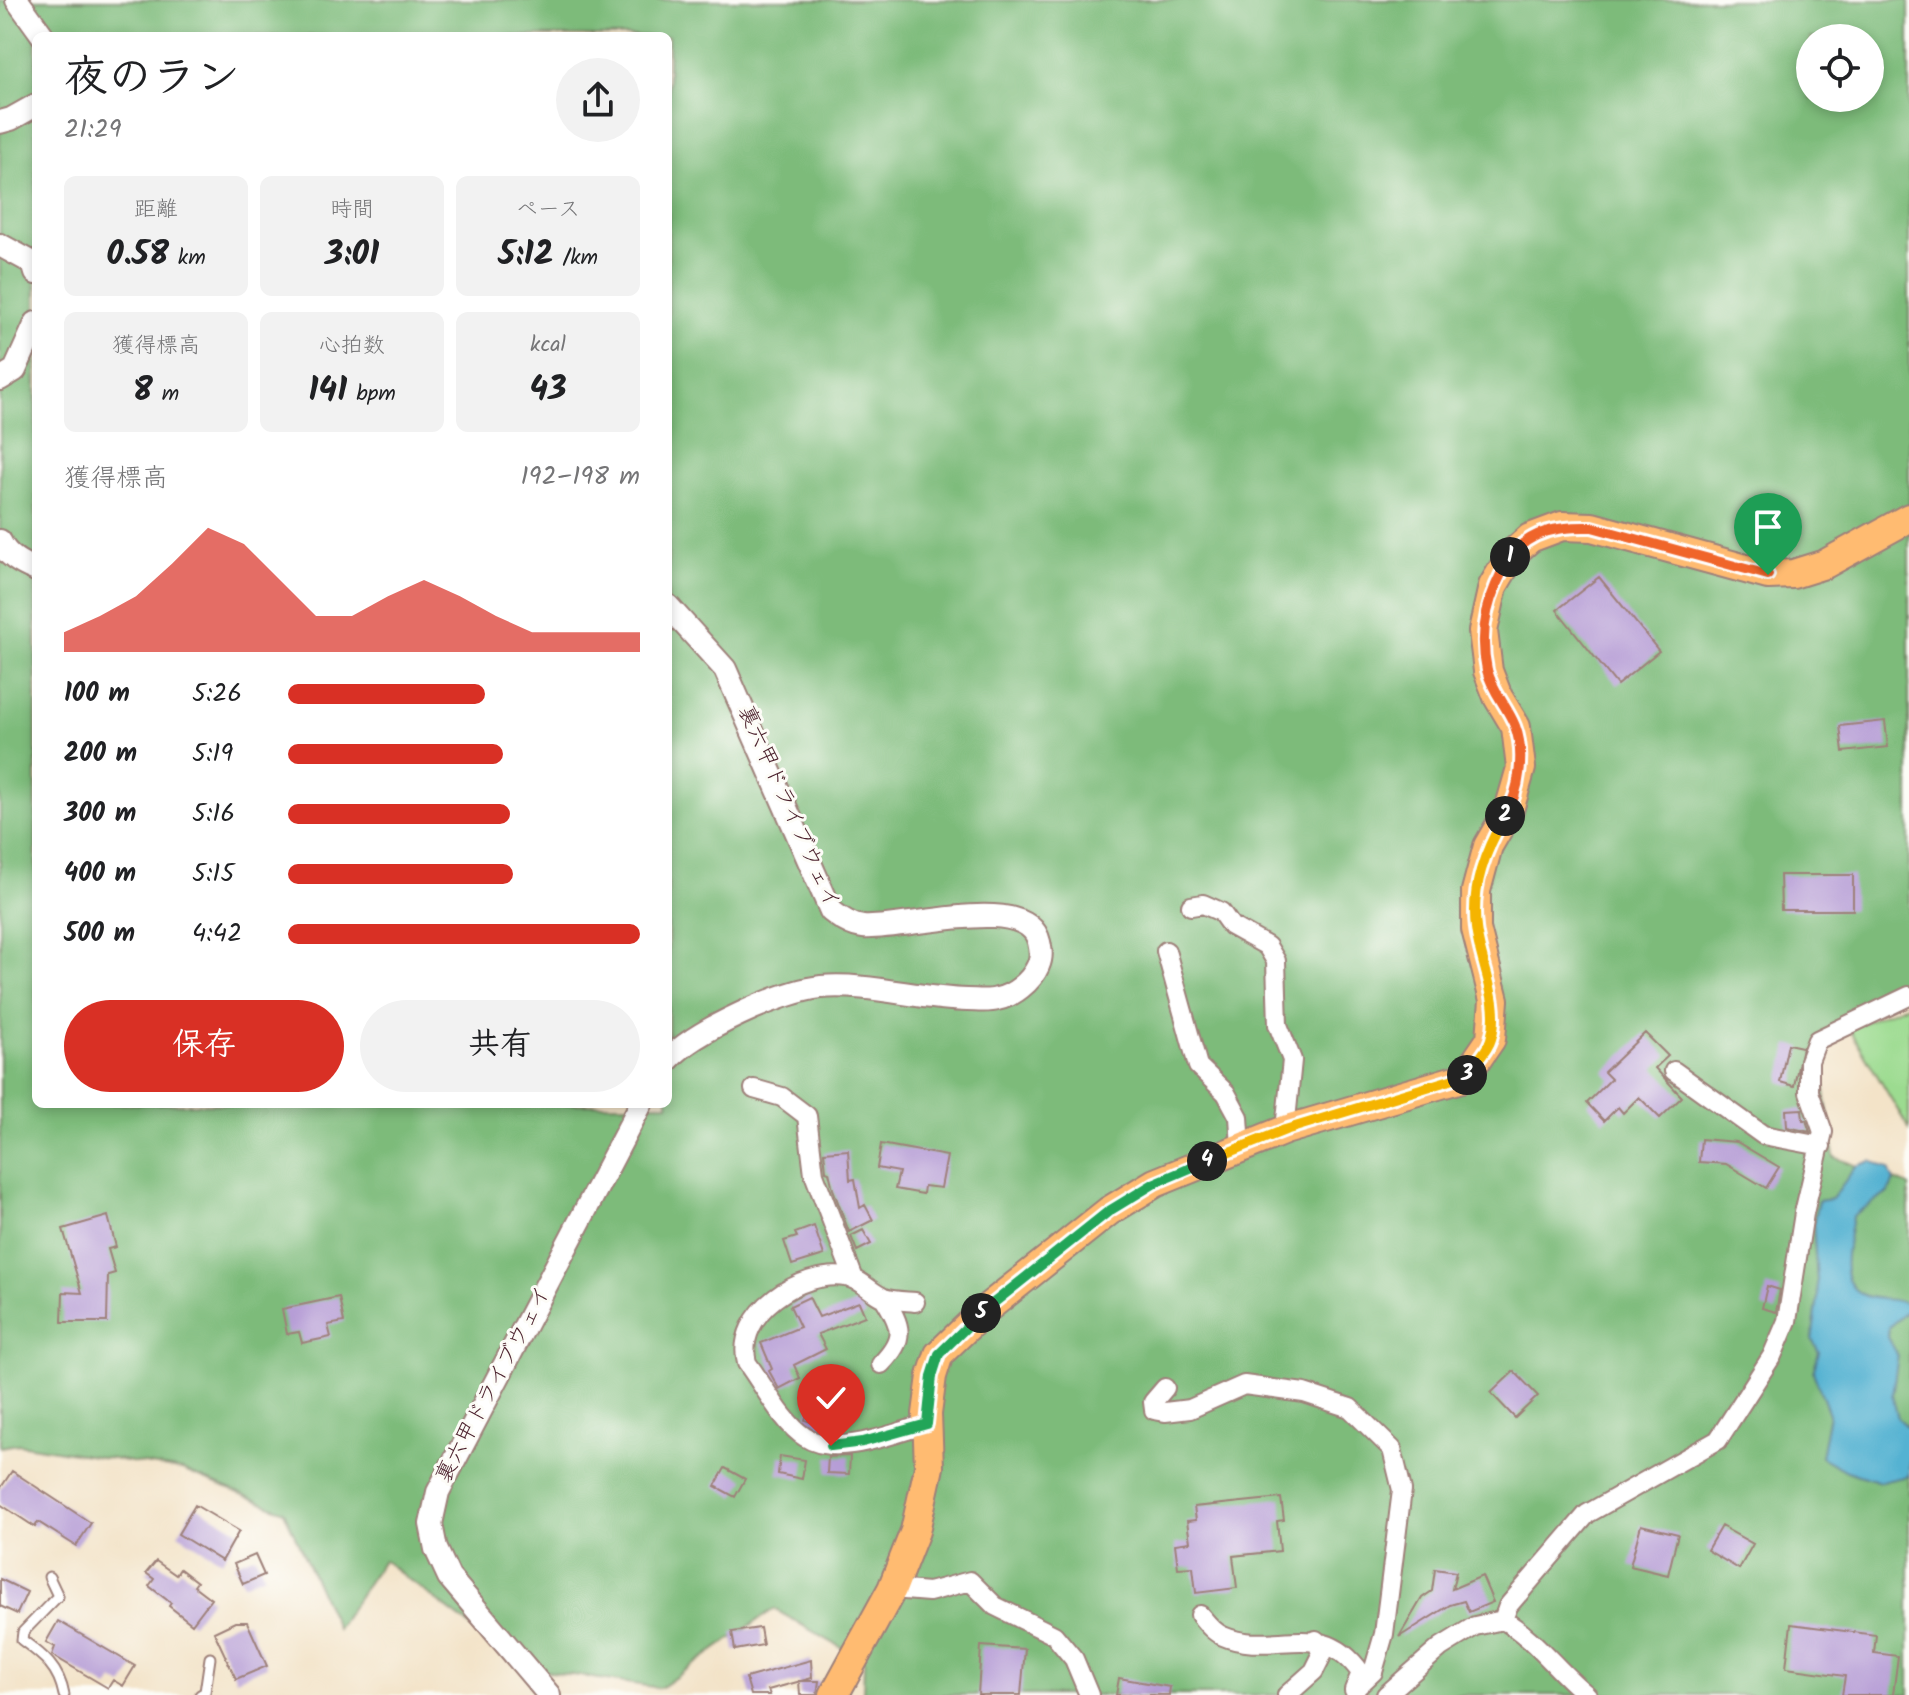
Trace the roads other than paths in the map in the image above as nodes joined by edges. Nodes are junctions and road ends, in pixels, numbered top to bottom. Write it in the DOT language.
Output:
graph roads {
  1 [pos="17,0"];
  2 [pos="40,32"];
  3 [pos="32,107"];
  4 [pos="0,122"];
  5 [pos="0,245"];
  6 [pos="32,262"];
  7 [pos="32,332"];
  8 [pos="0,379"];
  9 [pos="1909,518"];
  10 [pos="0,541"];
  11 [pos="32,568"];
  12 [pos="672,610"];
  13 [pos="1191,906"];
  14 [pos="1166,951"];
  15 [pos="1909,996"];
  16 [pos="672,1056"];
  17 [pos="1674,1071"];
  18 [pos="754,1089"];
  19 [pos="639,1108"];
  20 [pos="1285,1130"];
  21 [pos="1821,1146"];
  22 [pos="1241,1147"];
  23 [pos="854,1279"];
  24 [pos="884,1298"];
  25 [pos="915,1302"];
  26 [pos="881,1364"];
  27 [pos="1165,1388"];
  28 [pos="927,1424"];
  29 [pos="49,1577"];
  30 [pos="892,1589"];
  31 [pos="1200,1615"];
  32 [pos="1503,1620"];
  33 [pos="1316,1640"];
  34 [pos="210,1658"];
  35 [pos="1352,1692"];
  36 [pos="64,1695"];
  37 [pos="200,1695"];
  38 [pos="549,1695"];
  39 [pos="834,1695"];
  40 [pos="1089,1695"];
  41 [pos="1287,1695"];
  42 [pos="1386,1695"];
  43 [pos="1587,1695"];
  1 -- 2 [label="street"];
  3 -- 4 [label="street"];
  5 -- 6 [label="street"];
  7 -- 8 [label="street"];
  9 -- 20 [label="main road"];
  10 -- 11 [label="street"];
  12 -- 16 [label="street, 裏六甲ドライブウェイ"];
  13 -- 20 [label="street"];
  14 -- 22 [label="street"];
  15 -- 21 [label="street"];
  17 -- 21 [label="street"];
  18 -- 23 [label="street"];
  19 -- 38 [label="street, 裏六甲ドライブウェイ"];
  20 -- 22 [label="main road"];
  21 -- 32 [label="street"];
  22 -- 28 [label="main road"];
  23 -- 24 [label="street"];
  23 -- 28 [label="street"];
  24 -- 25 [label="street"];
  24 -- 26 [label="street"];
  27 -- 35 [label="street"];
  28 -- 30 [label="main road"];
  29 -- 36 [label="lane"];
  30 -- 39 [label="main road"];
  30 -- 40 [label="street"];
  31 -- 33 [label="street"];
  32 -- 42 [label="street"];
  32 -- 43 [label="street"];
  33 -- 35 [label="street"];
  33 -- 41 [label="street"];
  34 -- 37 [label="lane"];
}
